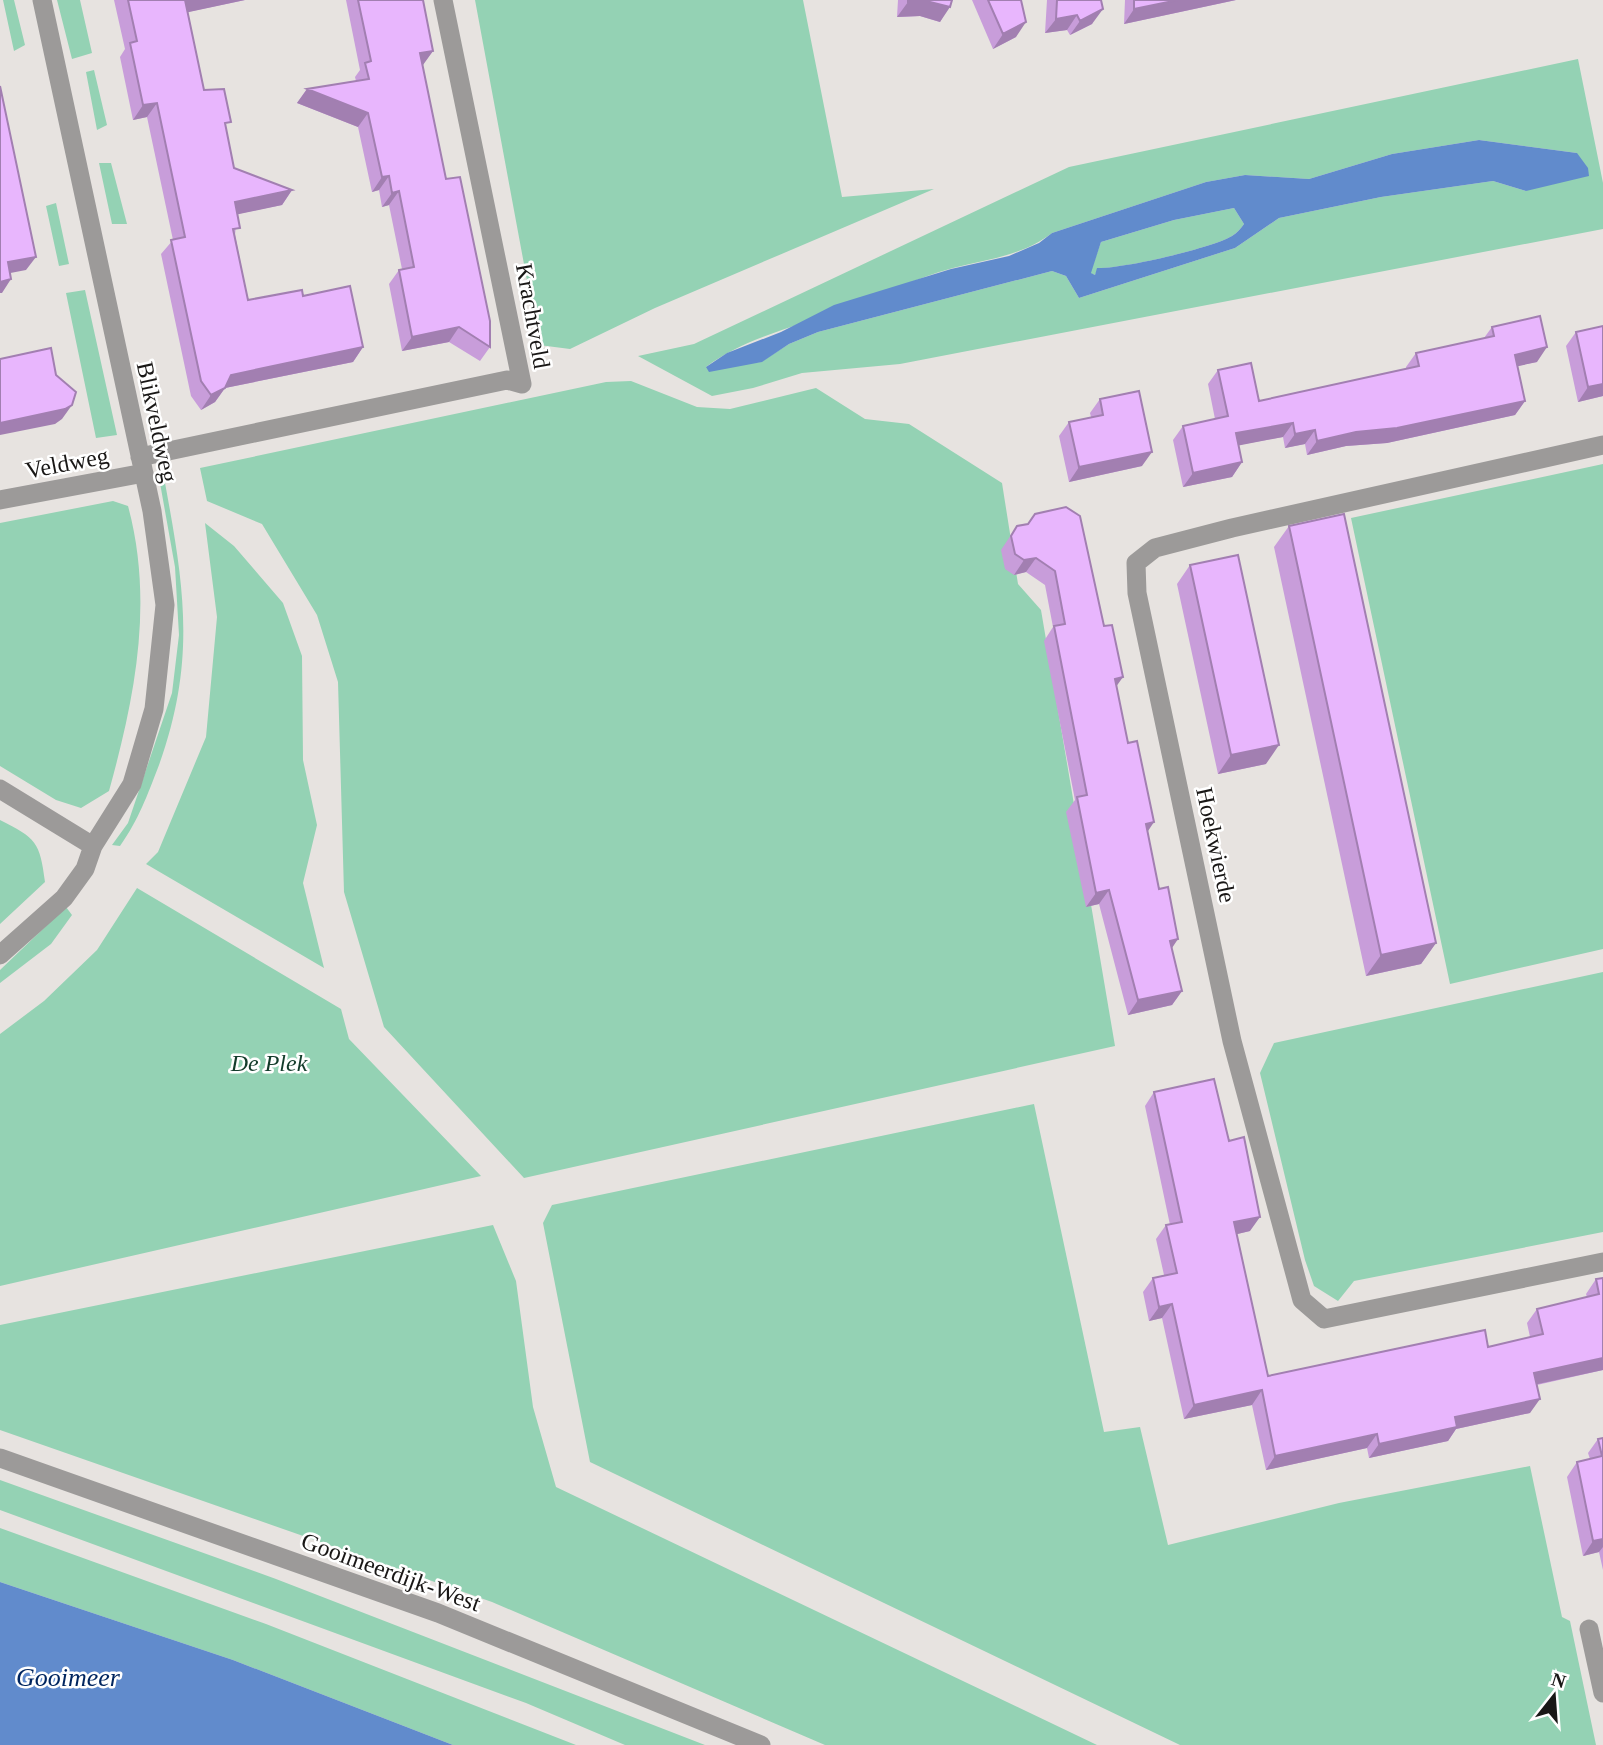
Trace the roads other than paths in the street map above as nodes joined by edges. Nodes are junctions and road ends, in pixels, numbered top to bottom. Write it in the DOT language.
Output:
graph roads {
  1 [pos="42,0"];
  2 [pos="443,0"];
  3 [pos="1603,445"];
  4 [pos="142,465"];
  5 [pos="0,500"];
  6 [pos="0,789"];
  7 [pos="93,846"];
  8 [pos="0,955"];
  9 [pos="1603,1262"];
  10 [pos="0,1458"];
  11 [pos="1589,1629"];
  12 [pos="1603,1693"];
  13 [pos="761,1745"];
  1 -- 4 [label="street, Blikveldweg"];
  2 -- 4 [label="street, Krachtveld"];
  3 -- 9 [label="street, Hoekwierde"];
  4 -- 5 [label="street, Veldweg"];
  4 -- 7 [label="street, Blikveldweg"];
  6 -- 7 [label="street"];
  7 -- 8 [label="street, Blikveldweg"];
  10 -- 13 [label="street, Gooimeerdijk-West"];
  11 -- 12 [label="street"];
}
